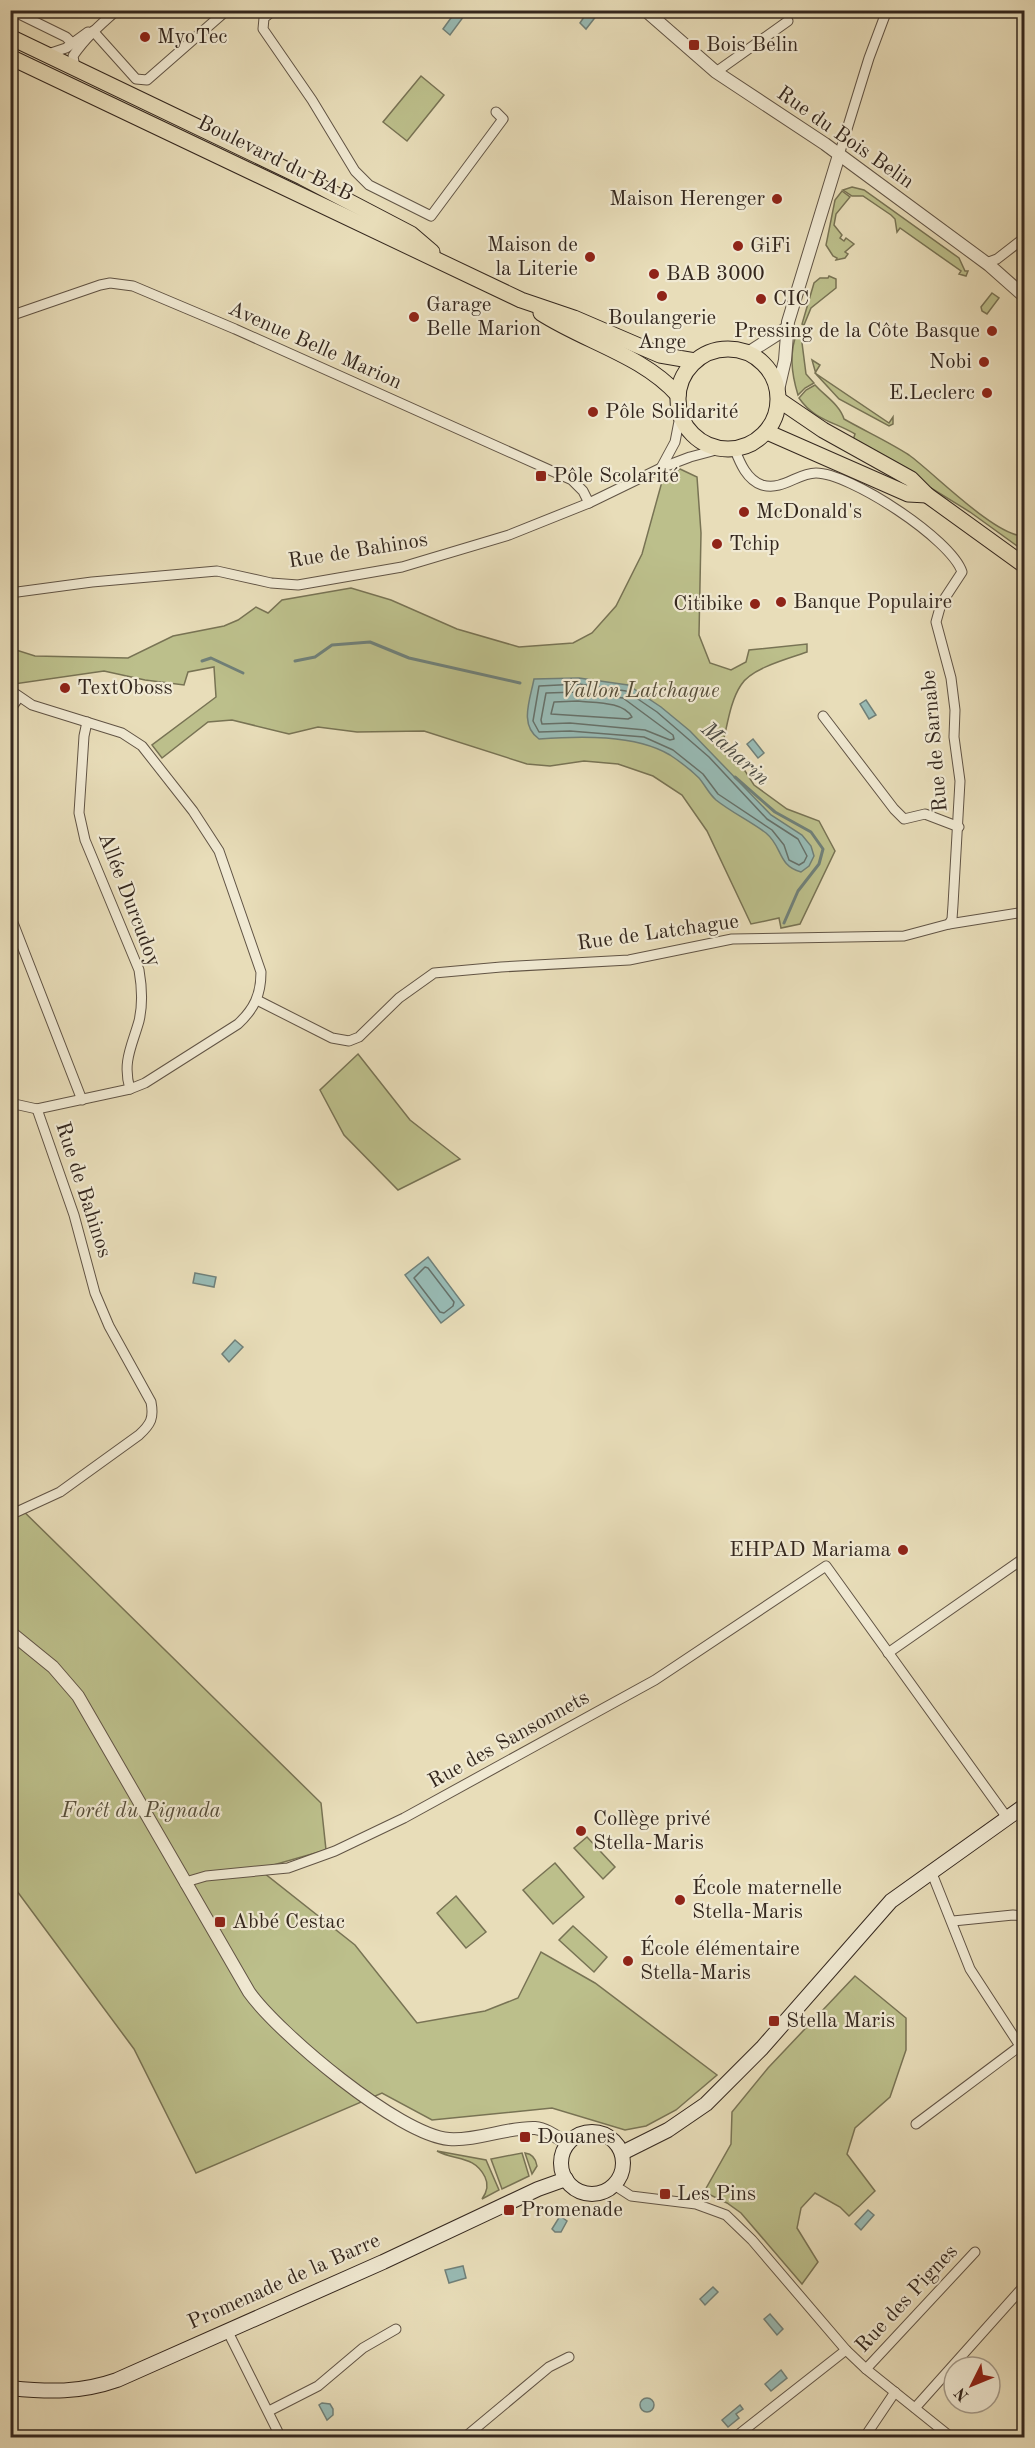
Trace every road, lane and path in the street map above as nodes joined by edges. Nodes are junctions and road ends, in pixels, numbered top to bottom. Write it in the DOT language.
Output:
graph roads {
  1 [pos="11,10"];
  2 [pos="117,10"];
  3 [pos="274,10"];
  4 [pos="645,10"];
  5 [pos="887,10"];
  6 [pos="227,11"];
  7 [pos="788,21"];
  8 [pos="93,31"];
  9 [pos="10,37"];
  10 [pos="72,43"];
  11 [pos="46,55"];
  12 [pos="10,57"];
  13 [pos="75,68"];
  14 [pos="716,72"];
  15 [pos="496,112"];
  16 [pos="839,155"];
  17 [pos="1024,238"];
  18 [pos="986,263"];
  19 [pos="451,267"];
  20 [pos="1024,296"];
  21 [pos="521,300"];
  22 [pos="10,316"];
  23 [pos="787,328"];
  24 [pos="748,352"];
  25 [pos="695,361"];
  26 [pos="678,395"];
  27 [pos="778,395"];
  28 [pos="681,416"];
  29 [pos="766,432"];
  30 [pos="728,449"];
  31 [pos="661,468"];
  32 [pos="927,495"];
  33 [pos="589,503"];
  34 [pos="1024,565"];
  35 [pos="10,593"];
  36 [pos="10,690"];
  37 [pos="18,697"];
  38 [pos="10,710"];
  39 [pos="823,716"];
  40 [pos="87,722"];
  41 [pos="959,826"];
  42 [pos="1024,912"];
  43 [pos="10,915"];
  44 [pos="949,924"];
  45 [pos="257,1000"];
  46 [pos="130,1089"];
  47 [pos="82,1100"];
  48 [pos="10,1103"];
  49 [pos="37,1109"];
  50 [pos="10,1515"];
  51 [pos="1024,1558"];
  52 [pos="10,1632"];
  53 [pos="888,1653"];
  54 [pos="1024,1806"];
  55 [pos="1008,1819"];
  56 [pos="932,1871"];
  57 [pos="185,1884"];
  58 [pos="1024,1916"];
  59 [pos="953,1922"];
  60 [pos="1022,2049"];
  61 [pos="916,2124"];
  62 [pos="568,2144"];
  63 [pos="622,2153"];
  64 [pos="566,2179"];
  65 [pos="614,2186"];
  66 [pos="975,2252"];
  67 [pos="1024,2286"];
  68 [pos="396,2329"];
  69 [pos="227,2330"];
  70 [pos="846,2350"];
  71 [pos="569,2357"];
  72 [pos="866,2369"];
  73 [pos="10,2388"];
  74 [pos="895,2392"];
  75 [pos="915,2408"];
  76 [pos="269,2410"];
  77 [pos="281,2438"];
  78 [pos="464,2438"];
  79 [pos="734,2438"];
  80 [pos="864,2438"];
  81 [pos="952,2438"];
  1 -- 10 [label="street"];
  2 -- 8 [label="street"];
  3 -- 15 [label="street"];
  4 -- 14 [label="street, Rue du Bois Belin"];
  5 -- 16 [label="street"];
  6 -- 8 [label="street"];
  7 -- 14 [label="street"];
  8 -- 10 [label="street"];
  8 -- 13 [label="street"];
  9 -- 11 [label="main road"];
  10 -- 11 [label="street"];
  11 -- 13 [label="main road"];
  12 -- 19 [label="main road, Boulevard du BAB"];
  13 -- 19 [label="main road"];
  14 -- 16 [label="street, Rue du Bois Belin"];
  16 -- 18 [label="street, Rue du Bois Belin"];
  16 -- 23 [label="street"];
  17 -- 18 [label="street"];
  18 -- 20 [label="street, Rue du Bois Belin"];
  19 -- 21 [label="main road, Boulevard du BAB"];
  21 -- 25 [label="main road, Boulevard du BAB"];
  21 -- 26 [label="main road, Boulevard du BAB"];
  22 -- 33 [label="street, Avenue Belle Marion"];
  23 -- 24 [label="street"];
  23 -- 27 [label="street"];
  24 -- 25 [label="main road"];
  24 -- 27 [label="main road"];
  25 -- 26 [label="main road"];
  26 -- 28 [label="main road"];
  27 -- 29 [label="main road"];
  27 -- 32 [label="main road"];
  28 -- 30 [label="main road"];
  28 -- 31 [label="street"];
  29 -- 30 [label="main road"];
  29 -- 32 [label="main road"];
  30 -- 31 [label="street, Rue de Bahinos"];
  30 -- 41 [label="street, Rue de Sarnabe"];
  31 -- 33 [label="street, Rue de Bahinos"];
  32 -- 34 [label="main road"];
  33 -- 35 [label="street, Rue de Bahinos"];
  36 -- 37 [label="street"];
  37 -- 38 [label="street"];
  37 -- 40 [label="street"];
  39 -- 41 [label="street"];
  40 -- 45 [label="street"];
  40 -- 46 [label="street, Allée Durcudoy"];
  41 -- 44 [label="street, Rue de Sarnabe"];
  42 -- 44 [label="street, Rue de Latchague"];
  43 -- 47 [label="street"];
  44 -- 45 [label="street, Rue de Latchague"];
  45 -- 46 [label="street, Rue de Bahinos"];
  46 -- 47 [label="street, Rue de Bahinos"];
  47 -- 49 [label="street, Rue de Bahinos"];
  48 -- 49 [label="street"];
  49 -- 50 [label="street, Rue de Bahinos"];
  51 -- 53 [label="street"];
  52 -- 57 [label="street"];
  53 -- 55 [label="street"];
  53 -- 57 [label="street, Rue des Sansonnets"];
  54 -- 55 [label="main road"];
  55 -- 56 [label="main road"];
  56 -- 59 [label="street"];
  56 -- 63 [label="main road"];
  57 -- 62 [label="street"];
  58 -- 59 [label="street"];
  59 -- 60 [label="street"];
  60 -- 61 [label="street"];
  62 -- 63 [label="main road"];
  62 -- 64 [label="main road"];
  63 -- 65 [label="main road"];
  64 -- 65 [label="main road"];
  64 -- 69 [label="main road, Promenade de la Barre"];
  65 -- 70 [label="street"];
  66 -- 72 [label="street, Rue des Pignes"];
  67 -- 75 [label="street"];
  68 -- 76 [label="street"];
  69 -- 73 [label="main road, Promenade de la Barre"];
  69 -- 76 [label="street"];
  70 -- 72 [label="street"];
  70 -- 79 [label="street"];
  71 -- 78 [label="street"];
  72 -- 74 [label="street"];
  74 -- 75 [label="street"];
  74 -- 80 [label="street"];
  75 -- 81 [label="street"];
  76 -- 77 [label="street"];
}
